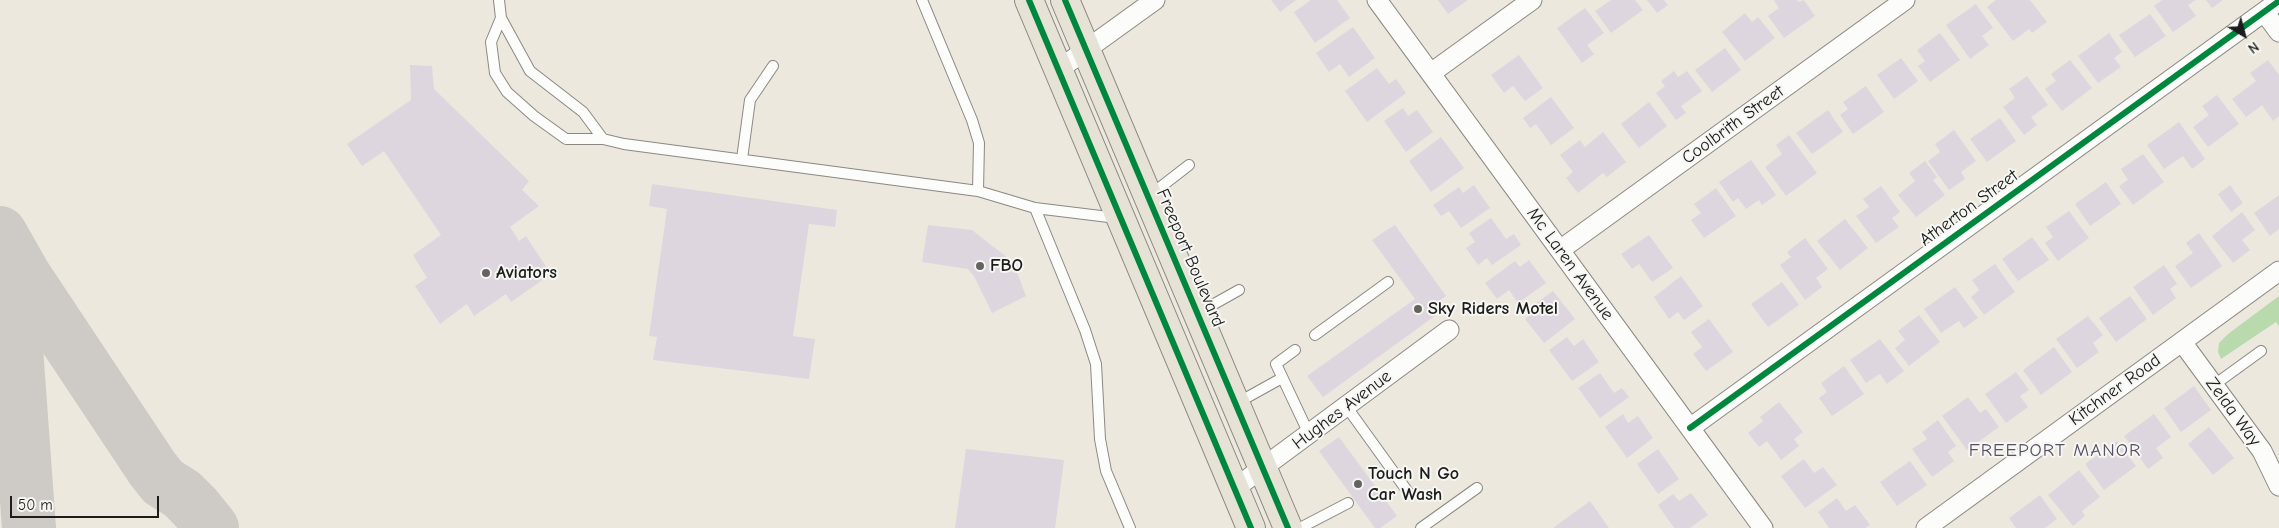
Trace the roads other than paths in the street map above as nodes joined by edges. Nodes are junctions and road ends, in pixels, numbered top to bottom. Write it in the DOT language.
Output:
graph roads {
  1 [pos="500,0"];
  2 [pos="922,0"];
  3 [pos="1028,0"];
  4 [pos="1065,0"];
  5 [pos="1155,0"];
  6 [pos="1377,0"];
  7 [pos="1532,0"];
  8 [pos="1906,0"];
  9 [pos="2272,7"];
  10 [pos="501,18"];
  11 [pos="2279,32"];
  12 [pos="1086,50"];
  13 [pos="774,66"];
  14 [pos="1058,70"];
  15 [pos="1431,73"];
  16 [pos="603,138"];
  17 [pos="742,159"];
  18 [pos="1190,166"];
  19 [pos="978,191"];
  20 [pos="1148,197"];
  21 [pos="1035,208"];
  22 [pos="1120,218"];
  23 [pos="1560,250"];
  24 [pos="2279,270"];
  25 [pos="1388,282"];
  26 [pos="1239,290"];
  27 [pos="1197,314"];
  28 [pos="1449,330"];
  29 [pos="1315,335"];
  30 [pos="2182,342"];
  31 [pos="1295,350"];
  32 [pos="2261,351"];
  33 [pos="1282,378"];
  34 [pos="2214,386"];
  35 [pos="1235,404"];
  36 [pos="1346,406"];
  37 [pos="1690,428"];
  38 [pos="1309,434"];
  39 [pos="1262,468"];
  40 [pos="2279,486"];
  41 [pos="1477,488"];
  42 [pos="1234,489"];
  43 [pos="1408,492"];
  44 [pos="1348,502"];
  45 [pos="1130,528"];
  46 [pos="1250,528"];
  47 [pos="1288,528"];
  48 [pos="1300,528"];
  49 [pos="1421,528"];
  50 [pos="1763,528"];
  51 [pos="1926,528"];
  1 -- 10 [label="lane"];
  2 -- 19 [label="lane"];
  3 -- 14 [label="main road"];
  4 -- 12 [label="main road, Freeport Boulevard"];
  5 -- 12 [label="street"];
  6 -- 15 [label="street, Mc Laren Avenue"];
  7 -- 15 [label="street"];
  8 -- 23 [label="street, Coolbrith Street"];
  9 -- 11 [label="street"];
  9 -- 37 [label="street, Atherton Street"];
  10 -- 16 [label="lane"];
  10 -- 16 [label="lane"];
  12 -- 14 [label="street"];
  12 -- 20 [label="main road, Freeport Boulevard"];
  13 -- 17 [label="lane"];
  14 -- 22 [label="main road"];
  15 -- 23 [label="street, Mc Laren Avenue"];
  16 -- 17 [label="lane"];
  17 -- 19 [label="lane"];
  18 -- 20 [label="lane"];
  19 -- 21 [label="lane"];
  20 -- 27 [label="main road, Freeport Boulevard"];
  21 -- 22 [label="lane"];
  21 -- 45 [label="lane"];
  22 -- 42 [label="main road"];
  23 -- 37 [label="street, Mc Laren Avenue"];
  24 -- 30 [label="street, Kitchner Road"];
  25 -- 29 [label="lane"];
  26 -- 27 [label="lane"];
  27 -- 35 [label="main road, Freeport Boulevard"];
  28 -- 36 [label="street, Hughes Avenue"];
  30 -- 34 [label="street, Zelda Way"];
  30 -- 51 [label="street, Kitchner Road"];
  31 -- 33 [label="lane"];
  32 -- 34 [label="lane"];
  33 -- 35 [label="lane"];
  33 -- 38 [label="lane"];
  34 -- 40 [label="street, Zelda Way"];
  35 -- 39 [label="main road, Freeport Boulevard"];
  36 -- 38 [label="street, Hughes Avenue"];
  36 -- 43 [label="lane"];
  37 -- 50 [label="street, Mc Laren Avenue"];
  38 -- 39 [label="street, Hughes Avenue"];
  39 -- 42 [label="street, Hughes Avenue"];
  39 -- 47 [label="main road, Freeport Boulevard"];
  41 -- 49 [label="lane"];
  42 -- 46 [label="main road"];
  44 -- 48 [label="lane"];
}
